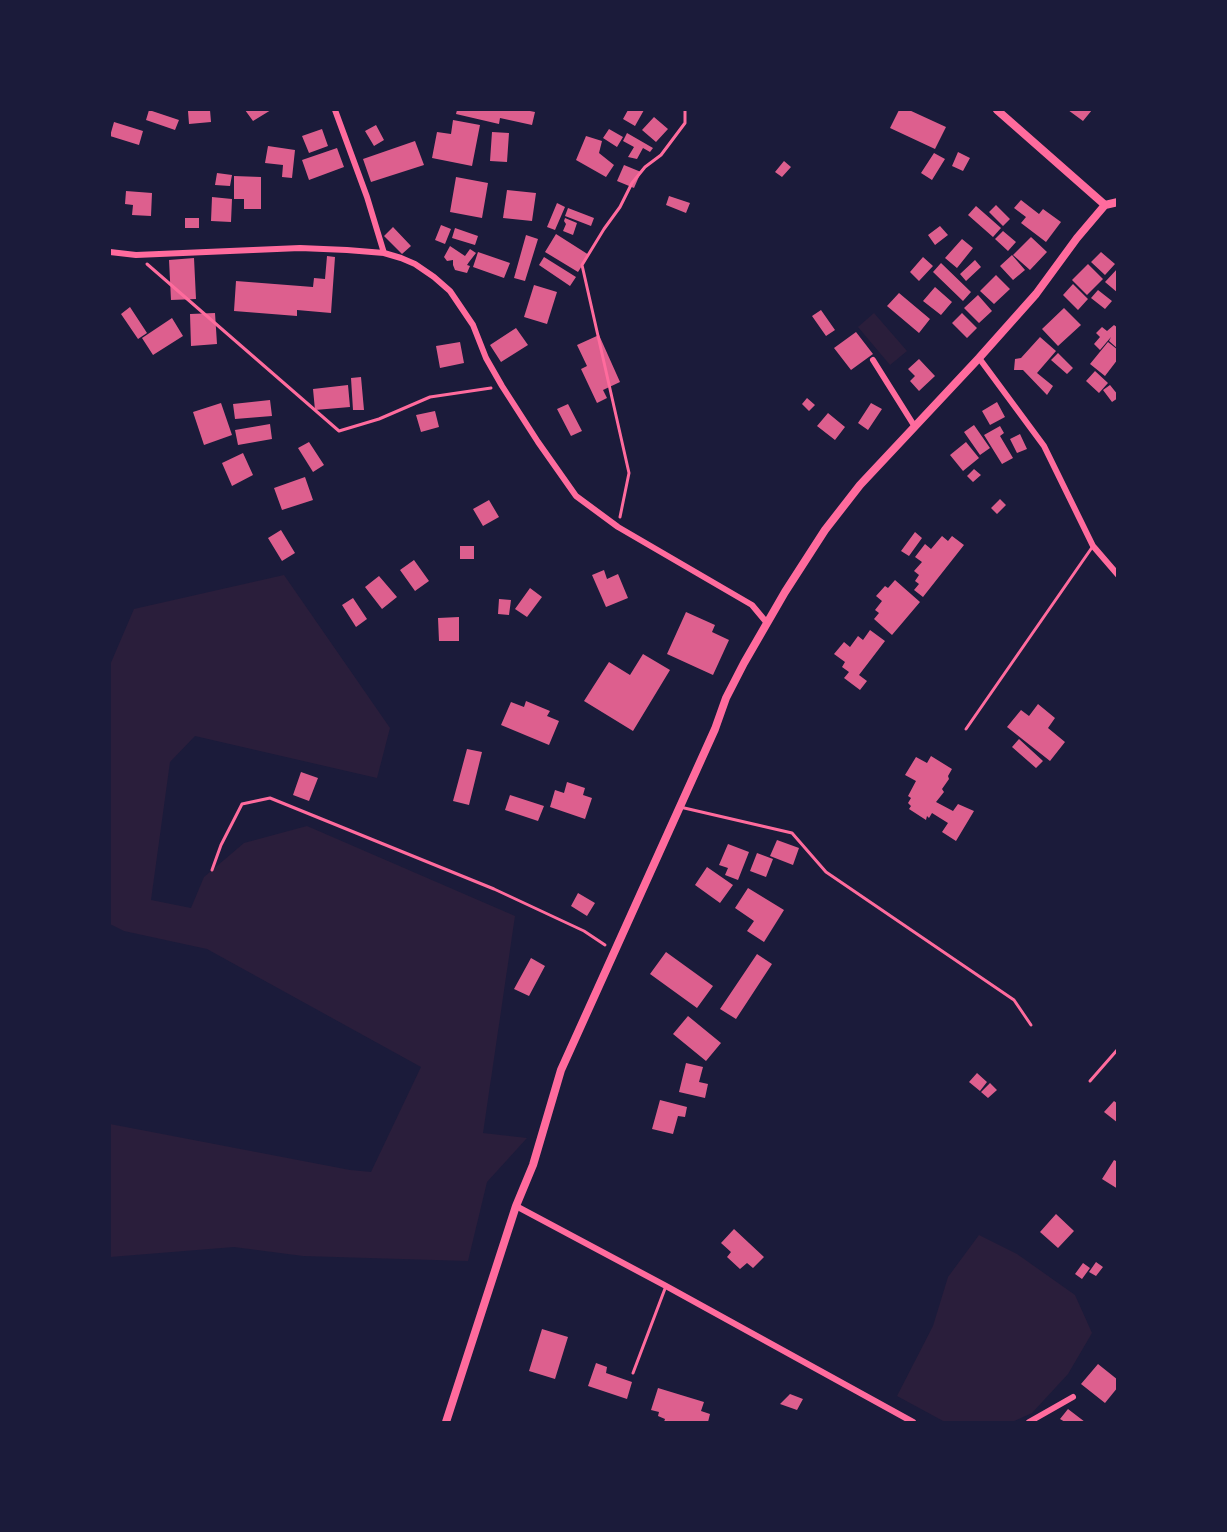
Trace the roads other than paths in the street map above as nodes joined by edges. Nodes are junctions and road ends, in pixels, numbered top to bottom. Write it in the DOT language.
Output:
graph roads {
  1 [pos="335,110"];
  2 [pos="997,110"];
  3 [pos="1118,202"];
  4 [pos="1105,205"];
  5 [pos="110,252"];
  6 [pos="384,253"];
  7 [pos="979,358"];
  8 [pos="873,360"];
  9 [pos="915,427"];
  10 [pos="1093,546"];
  11 [pos="1118,575"];
  12 [pos="767,623"];
  13 [pos="966,729"];
  14 [pos="680,807"];
  15 [pos="1031,1025"];
  16 [pos="516,1206"];
  17 [pos="666,1286"];
  18 [pos="633,1373"];
  19 [pos="1073,1396"];
  20 [pos="446,1422"];
  21 [pos="914,1422"];
  22 [pos="1029,1422"];
  1 -- 6 [label="street"];
  2 -- 4 [label="street"];
  3 -- 4 [label="street"];
  4 -- 7 [label="street"];
  5 -- 6 [label="street"];
  6 -- 12 [label="street"];
  7 -- 9 [label="street"];
  7 -- 10 [label="street"];
  8 -- 9 [label="street"];
  9 -- 12 [label="street"];
  10 -- 11 [label="street"];
  10 -- 13 [label="lane"];
  12 -- 14 [label="street"];
  14 -- 15 [label="lane"];
  14 -- 16 [label="street"];
  16 -- 17 [label="street"];
  16 -- 20 [label="street"];
  17 -- 18 [label="lane"];
  17 -- 21 [label="street"];
  19 -- 22 [label="street"];
}
